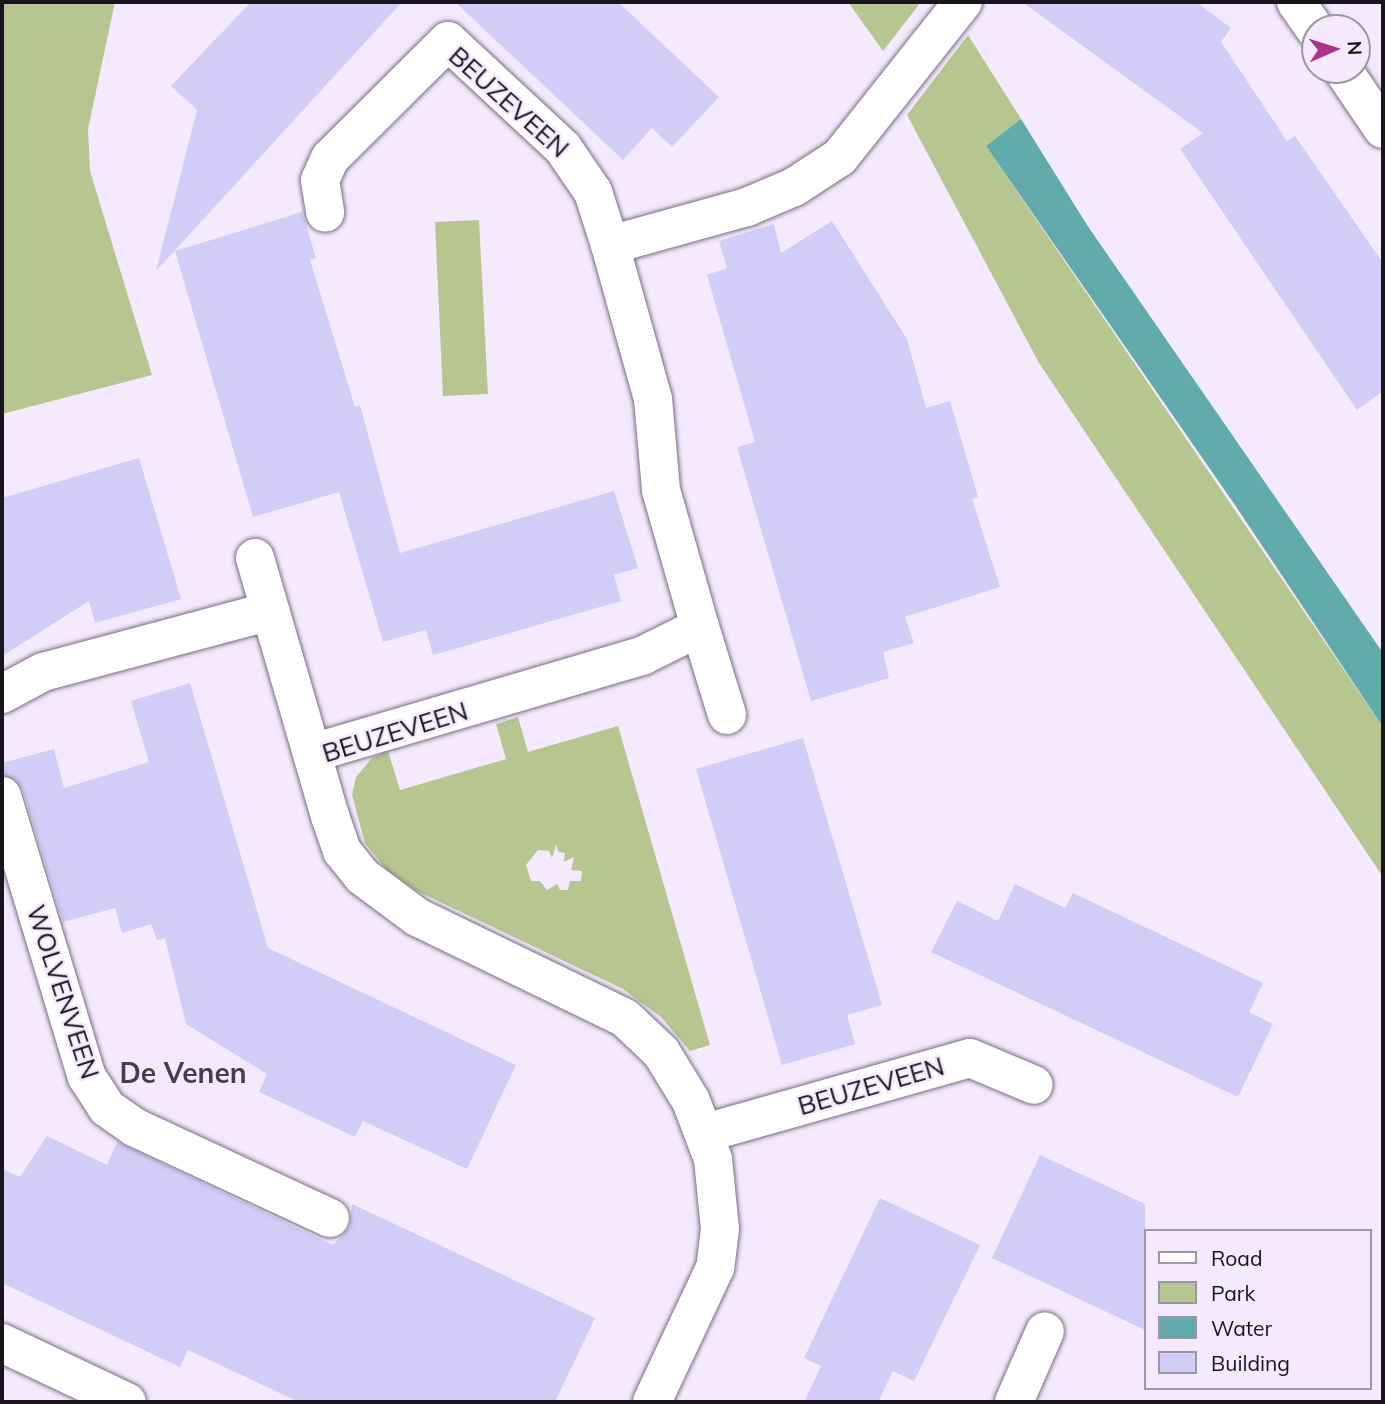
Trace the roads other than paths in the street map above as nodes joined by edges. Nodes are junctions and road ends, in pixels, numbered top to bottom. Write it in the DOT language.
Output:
graph roads {
  1 [pos="962,2"];
  2 [pos="1352,84"];
  3 [pos="1383,129"];
  4 [pos="325,213"];
  5 [pos="610,245"];
  6 [pos="255,558"];
  7 [pos="270,611"];
  8 [pos="700,627"];
  9 [pos="2,694"];
  10 [pos="727,715"];
  11 [pos="312,753"];
  12 [pos="2,796"];
  13 [pos="1034,1085"];
  14 [pos="705,1133"];
  15 [pos="330,1218"];
  16 [pos="1045,1331"];
  17 [pos="2,1343"];
  18 [pos="127,1402"];
  19 [pos="652,1402"];
  20 [pos="1014,1402"];
  1 -- 5 [label="street"];
  2 -- 3 [label="street"];
  4 -- 5 [label="street, BEUZEVEEN"];
  5 -- 8 [label="street, BEUZEVEEN"];
  6 -- 7 [label="street"];
  7 -- 9 [label="street"];
  7 -- 11 [label="street"];
  8 -- 10 [label="street, BEUZEVEEN"];
  8 -- 11 [label="street, BEUZEVEEN"];
  11 -- 14 [label="street, BEUZEVEEN"];
  12 -- 15 [label="street, WOLVENVEEN"];
  13 -- 14 [label="street, BEUZEVEEN"];
  14 -- 19 [label="street, BEUZEVEEN"];
  16 -- 20 [label="street"];
  17 -- 18 [label="street"];
}
